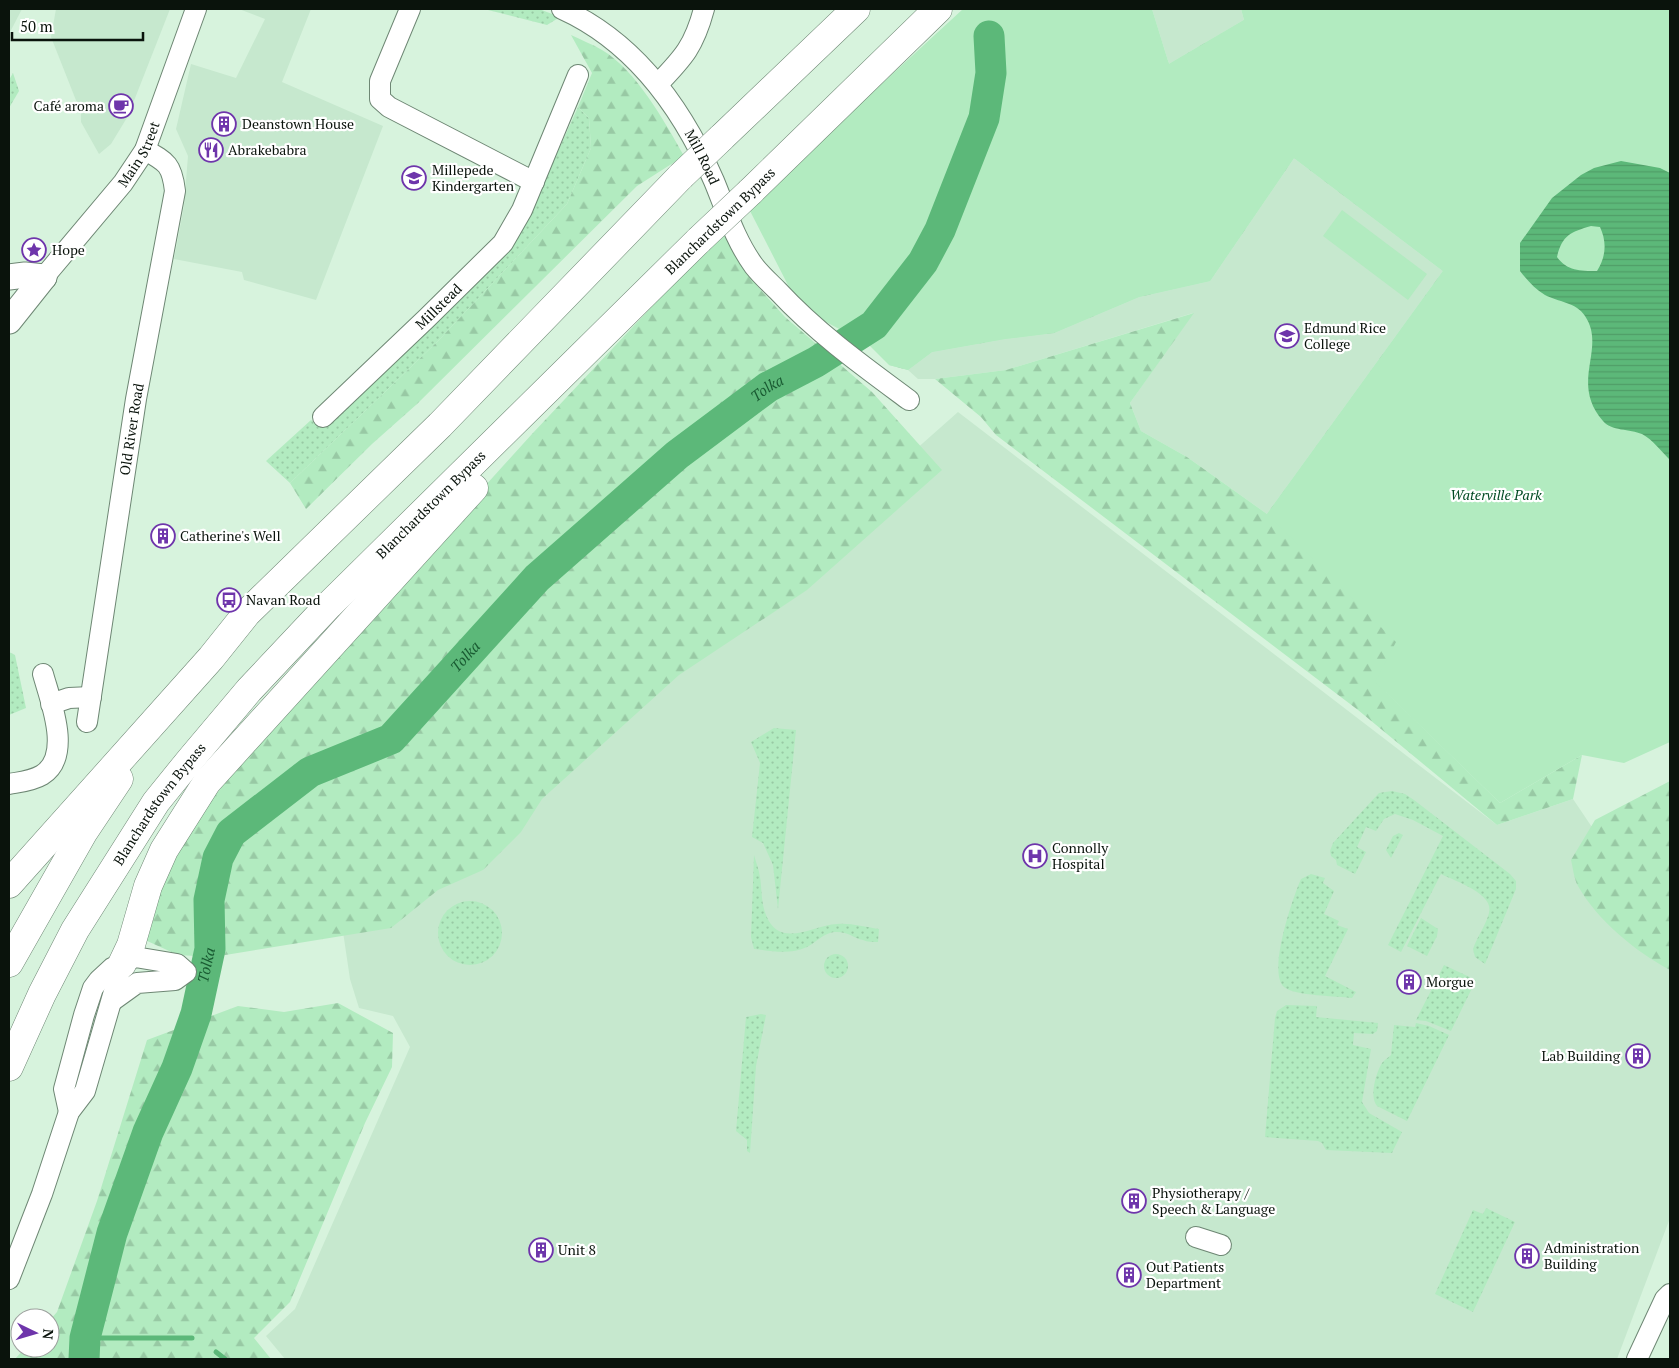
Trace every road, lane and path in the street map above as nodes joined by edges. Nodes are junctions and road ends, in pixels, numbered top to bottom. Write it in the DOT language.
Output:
graph roads {
  1 [pos="196,9"];
  2 [pos="410,9"];
  3 [pos="562,9"];
  4 [pos="704,9"];
  5 [pos="856,9"];
  6 [pos="938,9"];
  7 [pos="578,75"];
  8 [pos="658,84"];
  9 [pos="145,150"];
  10 [pos="534,182"];
  11 [pos="9,277"];
  12 [pos="44,277"];
  13 [pos="652,287"];
  14 [pos="9,320"];
  15 [pos="909,400"];
  16 [pos="323,417"];
  17 [pos="211,658"];
  18 [pos="42,674"];
  19 [pos="91,697"];
  20 [pos="51,704"];
  21 [pos="87,722"];
  22 [pos="9,784"];
  23 [pos="13,876"];
  24 [pos="9,963"];
  25 [pos="122,964"];
  26 [pos="112,1001"];
  27 [pos="9,1067"];
  28 [pos="69,1112"];
  29 [pos="1196,1237"];
  30 [pos="1221,1245"];
  31 [pos="9,1279"];
  32 [pos="1670,1294"];
  33 [pos="1637,1359"];
  1 -- 9 [label="street, Main Street"];
  2 -- 10 [label="street"];
  3 -- 8 [label="street, Mill Road"];
  4 -- 8 [label="street"];
  5 -- 17 [label="highway, bridge"];
  6 -- 13 [label="highway, Blanchardstown Bypass, bridge"];
  7 -- 10 [label="street, Millstead"];
  8 -- 15 [label="street, Mill Road"];
  9 -- 12 [label="street, Main Street"];
  9 -- 19 [label="street, Old River Road"];
  10 -- 16 [label="street, Millstead"];
  11 -- 12 [label="main road"];
  12 -- 14 [label="main road"];
  13 -- 25 [label="highway"];
  13 -- 27 [label="highway, Blanchardstown Bypass"];
  17 -- 23 [label="highway"];
  17 -- 24 [label="highway"];
  18 -- 20 [label="street"];
  19 -- 20 [label="street"];
  19 -- 21 [label="street, Old River Road"];
  20 -- 22 [label="street"];
  25 -- 26 [label="street"];
  25 -- 26 [label="street"];
  25 -- 28 [label="street"];
  26 -- 28 [label="street"];
  28 -- 31 [label="street"];
  29 -- 30 [label="street"];
  32 -- 33 [label="street"];
}
